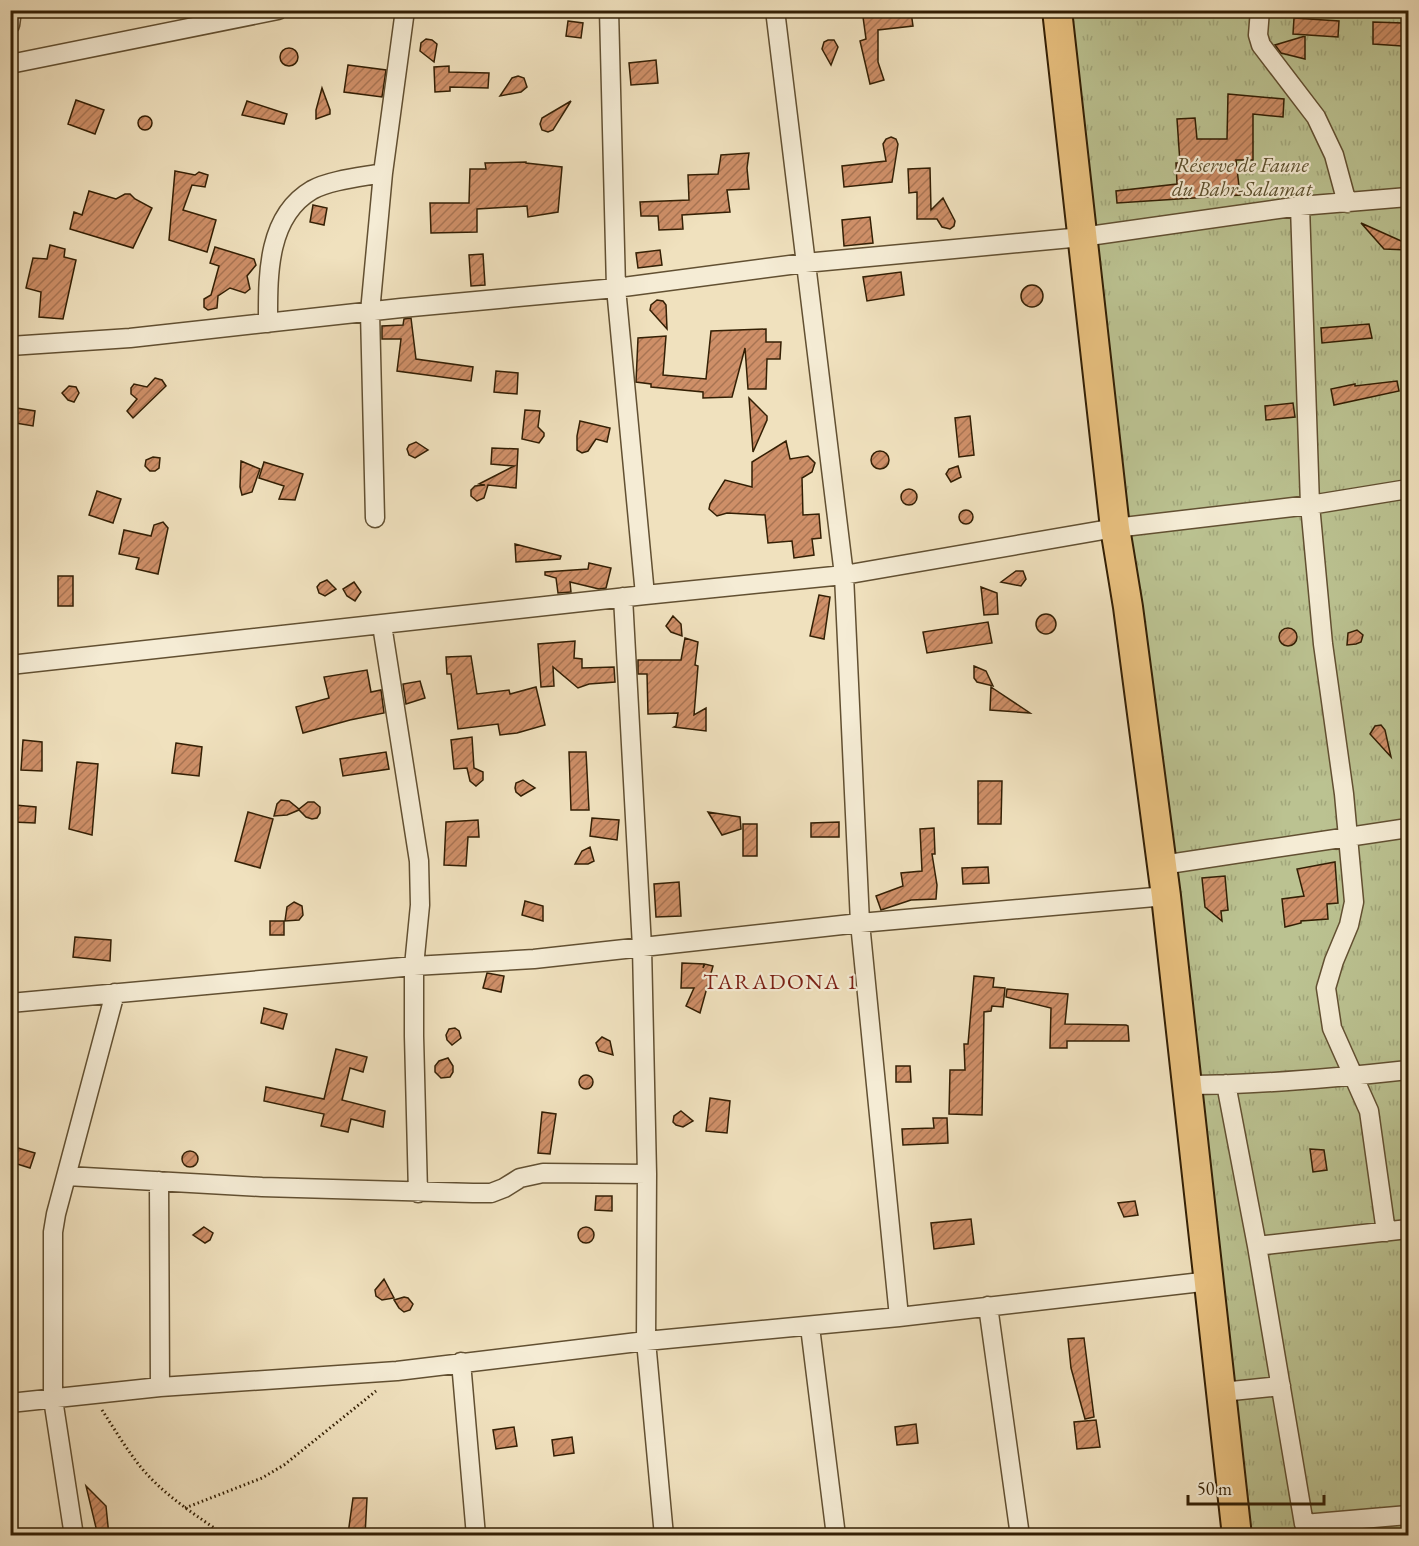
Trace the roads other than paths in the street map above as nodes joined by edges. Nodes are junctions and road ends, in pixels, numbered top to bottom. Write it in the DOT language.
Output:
graph roads {
  1 [pos="12,10"];
  2 [pos="278,10"];
  3 [pos="405,10"];
  4 [pos="609,10"];
  5 [pos="775,10"];
  6 [pos="1057,10"];
  7 [pos="1260,10"];
  8 [pos="10,25"];
  9 [pos="10,64"];
  10 [pos="383,173"];
  11 [pos="1408,198"];
  12 [pos="1347,203"];
  13 [pos="1300,206"];
  14 [pos="1082,237"];
  15 [pos="805,263"];
  16 [pos="616,288"];
  17 [pos="370,312"];
  18 [pos="268,323"];
  19 [pos="10,346"];
  20 [pos="1408,489"];
  21 [pos="1310,505"];
  22 [pos="375,518"];
  23 [pos="1115,528"];
  24 [pos="844,575"];
  25 [pos="645,595"];
  26 [pos="623,597"];
  27 [pos="382,625"];
  28 [pos="10,665"];
  29 [pos="1408,828"];
  30 [pos="1349,838"];
  31 [pos="1162,865"];
  32 [pos="1166,896"];
  33 [pos="860,923"];
  34 [pos="642,947"];
  35 [pos="414,966"];
  36 [pos="115,993"];
  37 [pos="10,1003"];
  38 [pos="1408,1070"];
  39 [pos="1353,1076"];
  40 [pos="1188,1084"];
  41 [pos="1226,1084"];
  42 [pos="647,1174"];
  43 [pos="67,1176"];
  44 [pos="159,1181"];
  45 [pos="418,1193"];
  46 [pos="1408,1229"];
  47 [pos="1386,1232"];
  48 [pos="1257,1246"];
  49 [pos="1210,1281"];
  50 [pos="988,1306"];
  51 [pos="899,1317"];
  52 [pos="810,1327"];
  53 [pos="646,1341"];
  54 [pos="461,1362"];
  55 [pos="1281,1386"];
  56 [pos="160,1387"];
  57 [pos="1222,1392"];
  58 [pos="53,1399"];
  59 [pos="10,1402"];
  60 [pos="1408,1515"];
  61 [pos="74,1536"];
  62 [pos="476,1536"];
  63 [pos="664,1536"];
  64 [pos="836,1536"];
  65 [pos="1020,1536"];
  66 [pos="1237,1536"];
  1 -- 8 [label="street"];
  2 -- 9 [label="street"];
  3 -- 10 [label="street"];
  4 -- 16 [label="street"];
  5 -- 15 [label="street"];
  6 -- 14 [label="main road"];
  7 -- 12 [label="street"];
  10 -- 17 [label="street"];
  10 -- 18 [label="street"];
  11 -- 12 [label="street"];
  12 -- 13 [label="street"];
  13 -- 14 [label="street"];
  13 -- 21 [label="street"];
  14 -- 15 [label="street"];
  14 -- 23 [label="main road"];
  15 -- 16 [label="street"];
  15 -- 24 [label="street"];
  16 -- 17 [label="street"];
  16 -- 25 [label="street"];
  17 -- 18 [label="street"];
  17 -- 22 [label="street"];
  18 -- 19 [label="street"];
  20 -- 21 [label="street"];
  21 -- 23 [label="street"];
  21 -- 30 [label="street"];
  23 -- 24 [label="street"];
  23 -- 31 [label="main road"];
  24 -- 25 [label="street"];
  24 -- 33 [label="street"];
  25 -- 26 [label="street"];
  26 -- 27 [label="street"];
  26 -- 34 [label="street"];
  27 -- 28 [label="street"];
  27 -- 35 [label="street"];
  29 -- 30 [label="street"];
  30 -- 31 [label="street"];
  30 -- 39 [label="street"];
  31 -- 32 [label="main road"];
  32 -- 33 [label="street"];
  32 -- 40 [label="main road"];
  33 -- 34 [label="street"];
  33 -- 51 [label="street"];
  34 -- 35 [label="street"];
  34 -- 42 [label="street"];
  35 -- 36 [label="street"];
  35 -- 45 [label="street"];
  36 -- 37 [label="street"];
  36 -- 43 [label="street"];
  38 -- 39 [label="street"];
  39 -- 41 [label="street"];
  39 -- 47 [label="street"];
  40 -- 41 [label="street"];
  40 -- 49 [label="main road"];
  41 -- 48 [label="street"];
  42 -- 45 [label="street"];
  42 -- 53 [label="street"];
  43 -- 44 [label="street"];
  43 -- 58 [label="street"];
  44 -- 45 [label="street"];
  44 -- 56 [label="street"];
  46 -- 47 [label="street"];
  47 -- 48 [label="street"];
  48 -- 55 [label="street"];
  49 -- 50 [label="street"];
  49 -- 57 [label="main road"];
  50 -- 51 [label="street"];
  50 -- 65 [label="street"];
  51 -- 52 [label="street"];
  52 -- 53 [label="street"];
  52 -- 64 [label="street"];
  53 -- 54 [label="street"];
  53 -- 63 [label="street"];
  54 -- 56 [label="street"];
  54 -- 62 [label="street"];
  55 -- 57 [label="street"];
  55 -- 60 [label="street"];
  56 -- 58 [label="street"];
  57 -- 66 [label="main road"];
  58 -- 59 [label="street"];
  58 -- 61 [label="street"];
}
